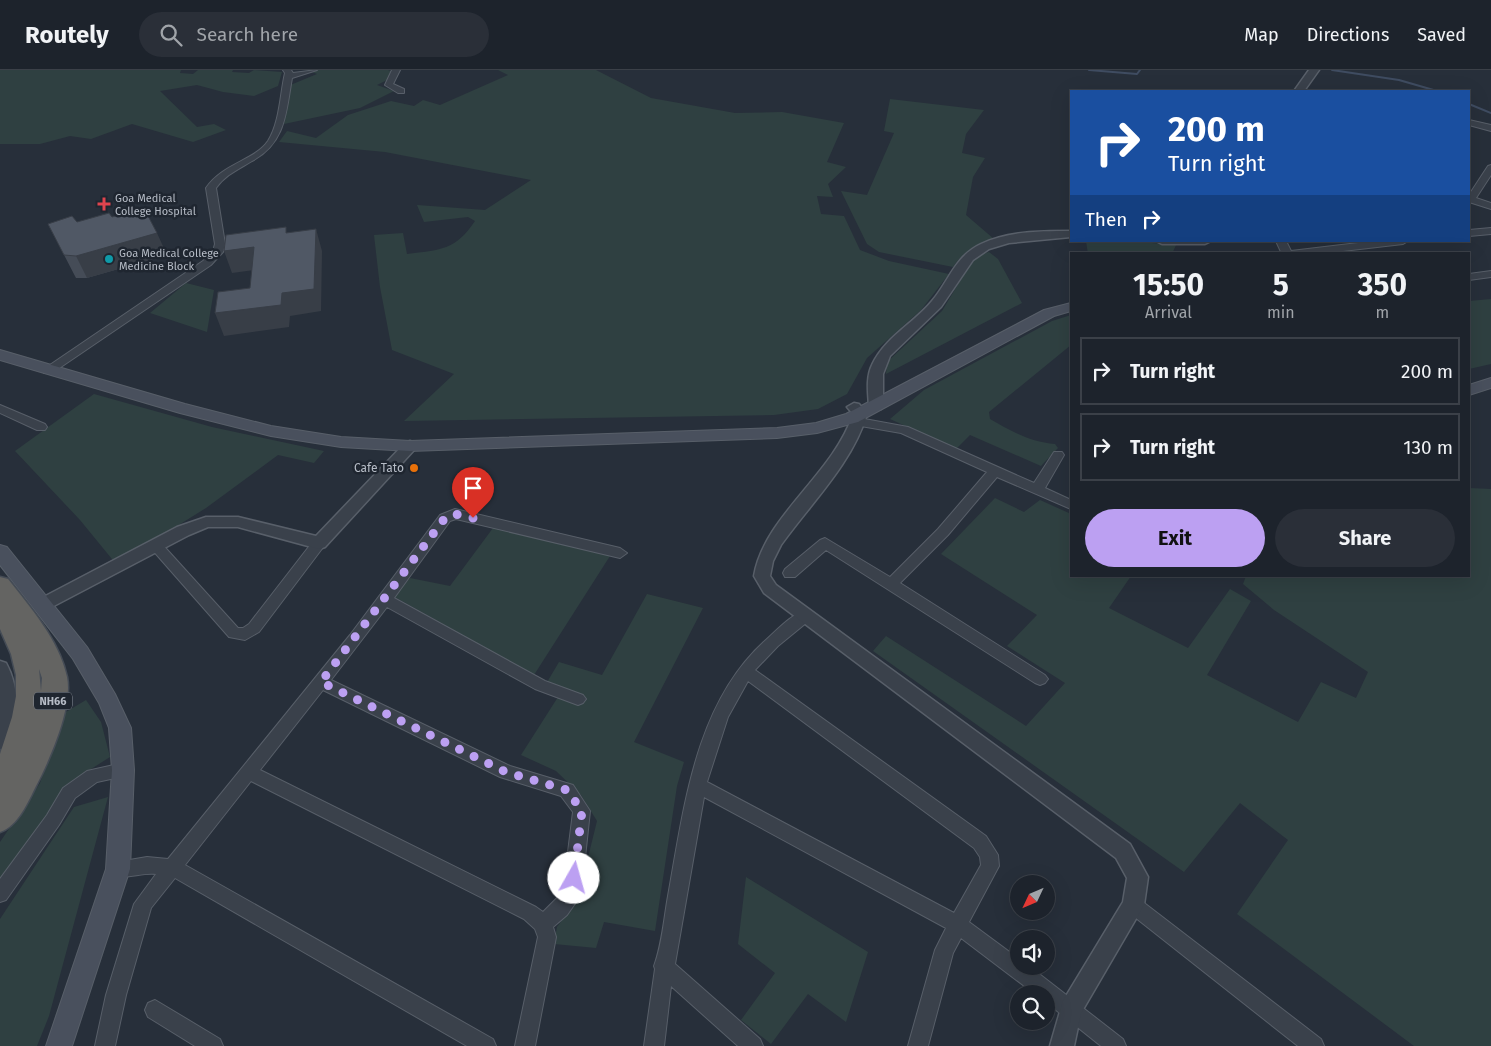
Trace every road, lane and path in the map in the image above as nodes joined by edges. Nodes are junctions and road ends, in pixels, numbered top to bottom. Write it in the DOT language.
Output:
graph roads {
  1 [pos="313,70"];
  2 [pos="396,70"];
  3 [pos="1314,70"];
  4 [pos="288,74"];
  5 [pos="1300,90"];
  6 [pos="401,91"];
  7 [pos="1470,123"];
  8 [pos="1491,128"];
  9 [pos="1490,173"];
  10 [pos="1470,199"];
  11 [pos="1491,206"];
  12 [pos="1470,227"];
  13 [pos="1488,231"];
  14 [pos="1470,233"];
  15 [pos="1070,234"];
  16 [pos="1372,242"];
  17 [pos="1395,242"];
  18 [pos="1379,244"];
  19 [pos="1306,252"];
  20 [pos="1491,274"];
  21 [pos="1470,277"];
  22 [pos="1070,298"];
  23 [pos="1070,307"];
  24 [pos="0,346"];
  25 [pos="0,355"];
  26 [pos="53,367"];
  27 [pos="1491,374"];
  28 [pos="1470,380"];
  29 [pos="1491,383"];
  30 [pos="1470,390"];
  31 [pos="865,409"];
  32 [pos="0,410"];
  33 [pos="41,427"];
  34 [pos="410,446"];
  35 [pos="1058,455"];
  36 [pos="995,471"];
  37 [pos="1037,490"];
  38 [pos="1070,505"];
  39 [pos="319,543"];
  40 [pos="156,546"];
  41 [pos="0,552"];
  42 [pos="620,553"];
  43 [pos="790,574"];
  44 [pos="891,584"];
  45 [pos="0,585"];
  46 [pos="384,599"];
  47 [pos="42,605"];
  48 [pos="0,609"];
  49 [pos="806,615"];
  50 [pos="0,668"];
  51 [pos="746,671"];
  52 [pos="1040,679"];
  53 [pos="321,682"];
  54 [pos="578,699"];
  55 [pos="0,741"];
  56 [pos="123,770"];
  57 [pos="250,773"];
  58 [pos="0,784"];
  59 [pos="697,785"];
  60 [pos="0,820"];
  61 [pos="174,868"];
  62 [pos="118,869"];
  63 [pos="0,894"];
  64 [pos="1132,905"];
  65 [pos="543,924"];
  66 [pos="957,924"];
  67 [pos="664,966"];
  68 [pos="1071,1009"];
  69 [pos="155,1010"];
  70 [pos="59,1046"];
  71 [pos="105,1046"];
  72 [pos="213,1046"];
  73 [pos="486,1046"];
  74 [pos="525,1046"];
  75 [pos="654,1046"];
  76 [pos="753,1046"];
  77 [pos="918,1046"];
  78 [pos="1062,1046"];
  79 [pos="1116,1046"];
  80 [pos="1314,1046"];
  1 -- 4 [label="street"];
  2 -- 6 [label="street"];
  3 -- 5 [label="street"];
  4 -- 26 [label="street"];
  7 -- 8 [label="street"];
  9 -- 10 [label="street"];
  10 -- 11 [label="street"];
  12 -- 13 [label="street"];
  13 -- 14 [label="street"];
  15 -- 31 [label="street"];
  16 -- 18 [label="street"];
  17 -- 18 [label="street"];
  18 -- 19 [label="street"];
  20 -- 21 [label="street"];
  22 -- 31 [label="main road"];
  23 -- 31 [label="main road"];
  24 -- 26 [label="main road"];
  25 -- 26 [label="main road"];
  26 -- 31 [label="main road"];
  26 -- 34 [label="main road"];
  27 -- 28 [label="main road"];
  29 -- 30 [label="main road"];
  31 -- 34 [label="main road"];
  31 -- 36 [label="street"];
  31 -- 49 [label="street"];
  32 -- 33 [label="street"];
  34 -- 39 [label="street"];
  35 -- 37 [label="street"];
  36 -- 37 [label="street"];
  36 -- 44 [label="street"];
  37 -- 38 [label="street"];
  39 -- 40 [label="street"];
  39 -- 40 [label="street"];
  40 -- 47 [label="street"];
  41 -- 47 [label="main road"];
  42 -- 46 [label="street"];
  43 -- 44 [label="street"];
  44 -- 52 [label="street"];
  45 -- 60 [label="highway, NH66"];
  46 -- 53 [label="street"];
  46 -- 54 [label="street"];
  47 -- 56 [label="main road"];
  48 -- 58 [label="highway, NH66"];
  49 -- 51 [label="street"];
  49 -- 64 [label="street"];
  50 -- 55 [label="street"];
  51 -- 59 [label="street"];
  51 -- 66 [label="street"];
  53 -- 57 [label="street"];
  53 -- 65 [label="street"];
  56 -- 62 [label="main road"];
  56 -- 63 [label="street"];
  57 -- 61 [label="street"];
  57 -- 65 [label="street"];
  59 -- 66 [label="street"];
  59 -- 67 [label="street"];
  61 -- 62 [label="street"];
  61 -- 71 [label="street"];
  61 -- 73 [label="street"];
  62 -- 70 [label="main road"];
  64 -- 68 [label="street"];
  64 -- 80 [label="street"];
  65 -- 74 [label="street"];
  66 -- 68 [label="street"];
  66 -- 77 [label="street"];
  67 -- 75 [label="street"];
  67 -- 76 [label="street"];
  68 -- 78 [label="street"];
  68 -- 79 [label="street"];
  69 -- 72 [label="street"];
}
